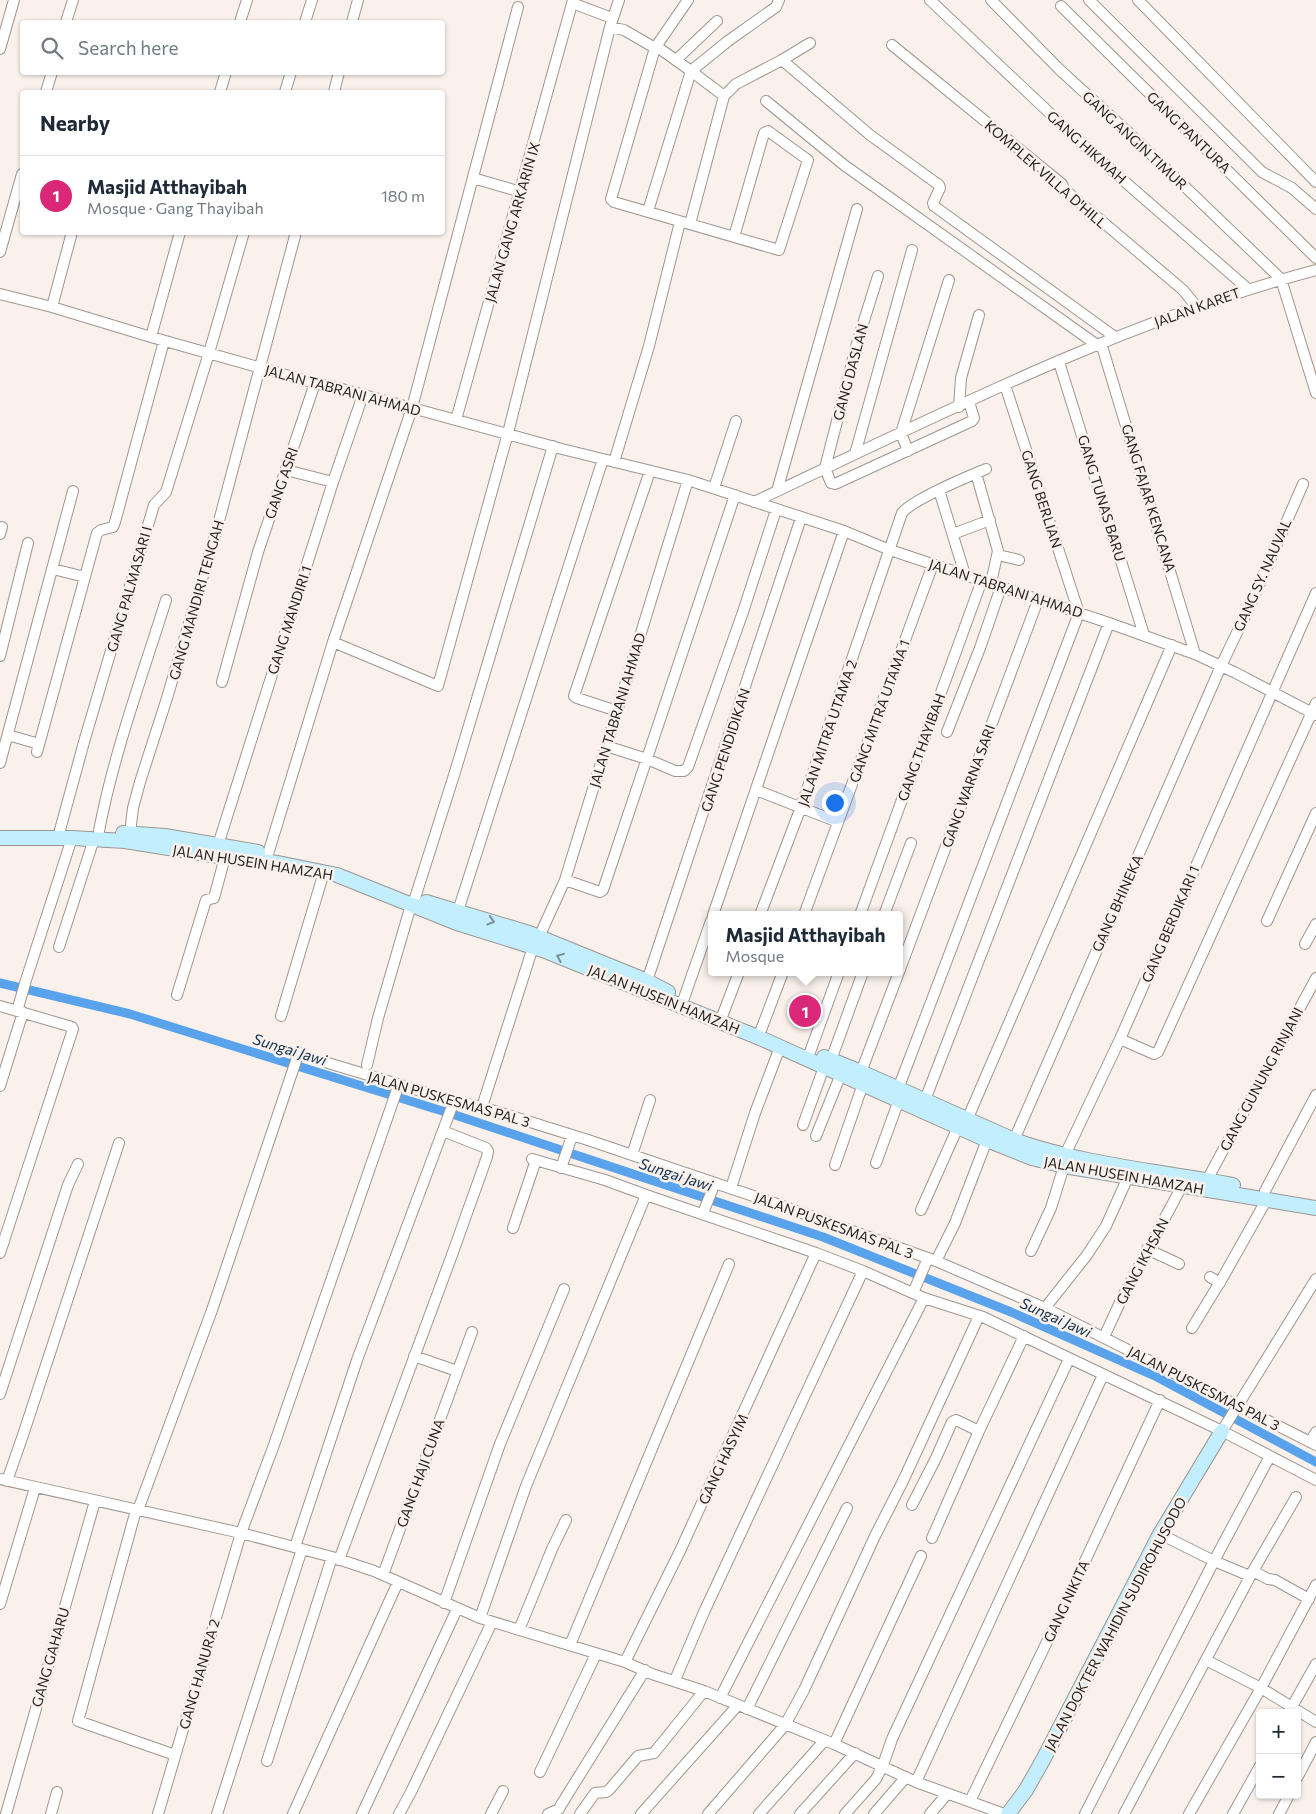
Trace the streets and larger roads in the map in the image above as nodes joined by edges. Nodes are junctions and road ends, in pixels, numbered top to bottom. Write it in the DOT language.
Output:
graph roads {
  1 [pos="14,0"];
  2 [pos="73,0"];
  3 [pos="247,0"];
  4 [pos="312,0"];
  5 [pos="358,0"];
  6 [pos="619,0"];
  7 [pos="688,0"];
  8 [pos="779,0"];
  9 [pos="930,0"];
  10 [pos="991,0"];
  11 [pos="1089,0"];
  12 [pos="1138,0"];
  13 [pos="573,2"];
  14 [pos="518,6"];
  15 [pos="1061,6"];
  16 [pos="67,20"];
  17 [pos="241,20"];
  18 [pos="306,20"];
  19 [pos="353,20"];
  20 [pos="717,21"];
  21 [pos="611,23"];
  22 [pos="810,43"];
  23 [pos="892,45"];
  24 [pos="655,47"];
  25 [pos="0,49"];
  26 [pos="676,60"];
  27 [pos="782,60"];
  28 [pos="691,71"];
  29 [pos="51,75"];
  30 [pos="225,75"];
  31 [pos="290,75"];
  32 [pos="338,75"];
  33 [pos="47,90"];
  34 [pos="221,90"];
  35 [pos="286,90"];
  36 [pos="334,90"];
  37 [pos="724,96"];
  38 [pos="766,101"];
  39 [pos="473,178"];
  40 [pos="20,181"];
  41 [pos="1316,182"];
  42 [pos="521,192"];
  43 [pos="857,209"];
  44 [pos="1316,209"];
  45 [pos="648,211"];
  46 [pos="685,223"];
  47 [pos="71,235"];
  48 [pos="179,235"];
  49 [pos="243,235"];
  50 [pos="295,235"];
  51 [pos="734,237"];
  52 [pos="912,250"];
  53 [pos="0,252"];
  54 [pos="1316,258"];
  55 [pos="1316,270"];
  56 [pos="878,276"];
  57 [pos="1281,279"];
  58 [pos="949,280"];
  59 [pos="1248,289"];
  60 [pos="0,294"];
  61 [pos="1196,306"];
  62 [pos="52,307"];
  63 [pos="979,315"];
  64 [pos="150,337"];
  65 [pos="1115,337"];
  66 [pos="164,341"];
  67 [pos="1099,344"];
  68 [pos="209,354"];
  69 [pos="1059,362"];
  70 [pos="260,367"];
  71 [pos="315,383"];
  72 [pos="1005,385"];
  73 [pos="1316,393"];
  74 [pos="363,396"];
  75 [pos="969,402"];
  76 [pos="958,407"];
  77 [pos="412,408"];
  78 [pos="456,420"];
  79 [pos="736,421"];
  80 [pos="508,433"];
  81 [pos="901,433"];
  82 [pos="553,446"];
  83 [pos="868,448"];
  84 [pos="908,451"];
  85 [pos="855,454"];
  86 [pos="603,459"];
  87 [pos="614,462"];
  88 [pos="875,466"];
  89 [pos="825,468"];
  90 [pos="986,469"];
  91 [pos="286,470"];
  92 [pos="650,471"];
  93 [pos="976,473"];
  94 [pos="688,480"];
  95 [pos="334,482"];
  96 [pos="1303,484"];
  97 [pos="714,488"];
  98 [pos="939,490"];
  99 [pos="73,491"];
  100 [pos="777,491"];
  101 [pos="735,495"];
  102 [pos="754,502"];
  103 [pos="776,510"];
  104 [pos="801,518"];
  105 [pos="990,520"];
  106 [pos="844,531"];
  107 [pos="953,534"];
  108 [pos="28,543"];
  109 [pos="890,550"];
  110 [pos="998,555"];
  111 [pos="1019,560"];
  112 [pos="933,564"];
  113 [pos="53,569"];
  114 [pos="965,574"];
  115 [pos="85,578"];
  116 [pos="986,581"];
  117 [pos="1001,587"];
  118 [pos="1316,594"];
  119 [pos="166,600"];
  120 [pos="1038,600"];
  121 [pos="1079,613"];
  122 [pos="1109,623"];
  123 [pos="1144,635"];
  124 [pos="333,642"];
  125 [pos="1172,645"];
  126 [pos="1195,654"];
  127 [pos="0,656"];
  128 [pos="1221,666"];
  129 [pos="222,682"];
  130 [pos="1272,692"];
  131 [pos="1316,703"];
  132 [pos="617,711"];
  133 [pos="1314,714"];
  134 [pos="947,732"];
  135 [pos="8,735"];
  136 [pos="606,746"];
  137 [pos="647,759"];
  138 [pos="0,763"];
  139 [pos="756,790"];
  140 [pos="801,807"];
  141 [pos="1316,813"];
  142 [pos="838,822"];
  143 [pos="0,828"];
  144 [pos="130,833"];
  145 [pos="66,834"];
  146 [pos="97,835"];
  147 [pos="0,838"];
  148 [pos="910,843"];
  149 [pos="222,851"];
  150 [pos="268,854"];
  151 [pos="252,856"];
  152 [pos="324,872"];
  153 [pos="565,880"];
  154 [pos="413,901"];
  155 [pos="458,911"];
  156 [pos="714,911"];
  157 [pos="762,911"];
  158 [pos="805,911"];
  159 [pos="862,911"];
  160 [pos="885,911"];
  161 [pos="1267,921"];
  162 [pos="1316,924"];
  163 [pos="708,929"];
  164 [pos="536,942"];
  165 [pos="1305,944"];
  166 [pos="59,948"];
  167 [pos="903,961"];
  168 [pos="737,976"];
  169 [pos="781,976"];
  170 [pos="838,976"];
  171 [pos="863,976"];
  172 [pos="898,976"];
  173 [pos="1316,978"];
  174 [pos="647,981"];
  175 [pos="176,994"];
  176 [pos="667,995"];
  177 [pos="684,998"];
  178 [pos="0,1006"];
  179 [pos="20,1012"];
  180 [pos="723,1014"];
  181 [pos="281,1016"];
  182 [pos="761,1030"];
  183 [pos="1120,1039"];
  184 [pos="780,1047"];
  185 [pos="810,1052"];
  186 [pos="298,1056"];
  187 [pos="328,1063"];
  188 [pos="367,1065"];
  189 [pos="835,1067"];
  190 [pos="862,1078"];
  191 [pos="0,1086"];
  192 [pos="398,1088"];
  193 [pos="899,1095"];
  194 [pos="1316,1095"];
  195 [pos="650,1100"];
  196 [pos="924,1100"];
  197 [pos="453,1103"];
  198 [pos="482,1107"];
  199 [pos="963,1123"];
  200 [pos="803,1125"];
  201 [pos="444,1129"];
  202 [pos="572,1136"];
  203 [pos="816,1136"];
  204 [pos="987,1140"];
  205 [pos="1014,1140"];
  206 [pos="118,1144"];
  207 [pos="632,1155"];
  208 [pos="1064,1160"];
  209 [pos="876,1163"];
  210 [pos="78,1164"];
  211 [pos="562,1165"];
  212 [pos="835,1165"];
  213 [pos="1128,1177"];
  214 [pos="1207,1180"];
  215 [pos="714,1186"];
  216 [pos="1182,1186"];
  217 [pos="731,1188"];
  218 [pos="646,1195"];
  219 [pos="1266,1195"];
  220 [pos="1316,1201"];
  221 [pos="1316,1208"];
  222 [pos="921,1210"];
  223 [pos="704,1211"];
  224 [pos="4,1228"];
  225 [pos="513,1228"];
  226 [pos="1147,1250"];
  227 [pos="1031,1251"];
  228 [pos="0,1253"];
  229 [pos="816,1254"];
  230 [pos="930,1262"];
  231 [pos="729,1264"];
  232 [pos="1179,1264"];
  233 [pos="863,1271"];
  234 [pos="1210,1277"];
  235 [pos="1316,1280"];
  236 [pos="1220,1283"];
  237 [pos="564,1289"];
  238 [pos="914,1291"];
  239 [pos="924,1298"];
  240 [pos="1045,1308"];
  241 [pos="979,1316"];
  242 [pos="1192,1328"];
  243 [pos="472,1332"];
  244 [pos="1024,1336"];
  245 [pos="1104,1337"];
  246 [pos="414,1356"];
  247 [pos="1069,1359"];
  248 [pos="457,1371"];
  249 [pos="1103,1376"];
  250 [pos="0,1394"];
  251 [pos="1160,1400"];
  252 [pos="1238,1405"];
  253 [pos="979,1431"];
  254 [pos="1222,1431"];
  255 [pos="1316,1432"];
  256 [pos="1313,1443"];
  257 [pos="1270,1456"];
  258 [pos="3,1480"];
  259 [pos="1316,1480"];
  260 [pos="35,1488"];
  261 [pos="1296,1497"];
  262 [pos="95,1501"];
  263 [pos="912,1505"];
  264 [pos="847,1508"];
  265 [pos="137,1510"];
  266 [pos="566,1520"];
  267 [pos="240,1533"];
  268 [pos="1160,1534"];
  269 [pos="932,1538"];
  270 [pos="298,1548"];
  271 [pos="921,1556"];
  272 [pos="336,1558"];
  273 [pos="1214,1561"];
  274 [pos="1252,1574"];
  275 [pos="383,1575"];
  276 [pos="398,1582"];
  277 [pos="1316,1585"];
  278 [pos="1309,1599"];
  279 [pos="444,1603"];
  280 [pos="0,1604"];
  281 [pos="457,1609"];
  282 [pos="480,1618"];
  283 [pos="492,1622"];
  284 [pos="519,1630"];
  285 [pos="570,1645"];
  286 [pos="596,1654"];
  287 [pos="1206,1660"];
  288 [pos="625,1662"];
  289 [pos="1316,1664"];
  290 [pos="645,1670"];
  291 [pos="675,1680"];
  292 [pos="1261,1688"];
  293 [pos="704,1691"];
  294 [pos="720,1698"];
  295 [pos="743,1707"];
  296 [pos="1289,1709"];
  297 [pos="1291,1709"];
  298 [pos="1301,1715"];
  299 [pos="1316,1722"];
  300 [pos="785,1725"];
  301 [pos="830,1742"];
  302 [pos="1316,1742"];
  303 [pos="855,1752"];
  304 [pos="175,1755"];
  305 [pos="267,1761"];
  306 [pos="883,1766"];
  307 [pos="1301,1770"];
  308 [pos="540,1772"];
  309 [pos="1256,1773"];
  310 [pos="911,1779"];
  311 [pos="503,1791"];
  312 [pos="57,1792"];
  313 [pos="947,1794"];
  314 [pos="1287,1799"];
  315 [pos="970,1801"];
  316 [pos="6,1814"];
  317 [pos="51,1814"];
  318 [pos="158,1814"];
  319 [pos="217,1814"];
  320 [pos="293,1814"];
  321 [pos="362,1814"];
  322 [pos="398,1814"];
  323 [pos="492,1814"];
  324 [pos="548,1814"];
  325 [pos="580,1814"];
  326 [pos="642,1814"];
  327 [pos="708,1814"];
  328 [pos="759,1814"];
  329 [pos="800,1814"];
  330 [pos="845,1814"];
  331 [pos="874,1814"];
  332 [pos="930,1814"];
  333 [pos="1004,1814"];
  334 [pos="1008,1814"];
  335 [pos="1085,1814"];
  336 [pos="1124,1814"];
  337 [pos="1189,1814"];
  338 [pos="1233,1814"];
  339 [pos="1279,1814"];
  1 -- 25 [label="street"];
  2 -- 16 [label="street"];
  3 -- 17 [label="street"];
  4 -- 18 [label="street"];
  5 -- 19 [label="street"];
  6 -- 21 [label="street"];
  7 -- 24 [label="street"];
  8 -- 28 [label="street"];
  9 -- 59 [label="street, GANG HIKMAH"];
  10 -- 57 [label="street, GANG ANGIN TIMUR"];
  11 -- 44 [label="street"];
  12 -- 41 [label="street"];
  13 -- 21 [label="street"];
  13 -- 42 [label="street, JALAN GANG ARKARIN IX"];
  14 -- 39 [label="street"];
  15 -- 54 [label="street, GANG PANTURA"];
  20 -- 26 [label="street"];
  21 -- 24 [label="street"];
  21 -- 80 [label="street"];
  22 -- 27 [label="street"];
  23 -- 61 [label="street, KOMPLEK VILLA D'HILL"];
  24 -- 26 [label="street"];
  24 -- 45 [label="street"];
  26 -- 28 [label="street"];
  27 -- 37 [label="street"];
  27 -- 65 [label="street"];
  28 -- 37 [label="street"];
  28 -- 45 [label="street"];
  29 -- 33 [label="street"];
  30 -- 34 [label="street"];
  31 -- 35 [label="street"];
  32 -- 36 [label="street"];
  37 -- 46 [label="street"];
  38 -- 67 [label="street"];
  39 -- 42 [label="street"];
  39 -- 77 [label="street"];
  40 -- 53 [label="street"];
  42 -- 78 [label="street, JALAN GANG ARKARIN IX"];
  43 -- 100 [label="street"];
  45 -- 46 [label="street"];
  46 -- 51 [label="street"];
  46 -- 87 [label="street"];
  47 -- 62 [label="street"];
  48 -- 64 [label="street"];
  49 -- 68 [label="street, GANG PALMASARI I"];
  50 -- 70 [label="street, GANG MANDIRI TENGAH"];
  51 -- 51 [label="street"];
  52 -- 85 [label="street"];
  55 -- 57 [label="street, JALAN KARET"];
  56 -- 89 [label="street, GANG DASLAN"];
  57 -- 59 [label="street, JALAN KARET"];
  57 -- 73 [label="street"];
  58 -- 81 [label="street"];
  59 -- 61 [label="street, JALAN KARET"];
  60 -- 62 [label="street, JALAN TABRANI AHMAD"];
  61 -- 65 [label="street, JALAN KARET"];
  62 -- 64 [label="street, JALAN TABRANI AHMAD"];
  63 -- 76 [label="street"];
  64 -- 66 [label="street, JALAN TABRANI AHMAD"];
  65 -- 67 [label="street, JALAN KARET"];
  66 -- 68 [label="street, JALAN TABRANI AHMAD"];
  66 -- 115 [label="street"];
  67 -- 69 [label="street, JALAN KARET"];
  67 -- 126 [label="street, GANG FAJAR KENCANA"];
  68 -- 70 [label="street, JALAN TABRANI AHMAD"];
  68 -- 145 [label="street, GANG PALMASARI I"];
  69 -- 72 [label="street, JALAN KARET"];
  69 -- 123 [label="street, GANG TUNAS BARU"];
  70 -- 71 [label="street, JALAN TABRANI AHMAD"];
  70 -- 144 [label="street, GANG MANDIRI TENGAH"];
  71 -- 74 [label="street, JALAN TABRANI AHMAD"];
  71 -- 91 [label="street, GANG ASRI"];
  72 -- 75 [label="street, JALAN KARET"];
  72 -- 121 [label="street, GANG BERLIAN"];
  74 -- 77 [label="street, JALAN TABRANI AHMAD"];
  74 -- 95 [label="street, GANG MANDIRI 1"];
  75 -- 76 [label="street, JALAN KARET"];
  75 -- 84 [label="street"];
  76 -- 81 [label="street, JALAN KARET"];
  77 -- 78 [label="street, JALAN TABRANI AHMAD"];
  77 -- 124 [label="street"];
  78 -- 80 [label="street, JALAN TABRANI AHMAD"];
  79 -- 97 [label="street"];
  80 -- 82 [label="street, JALAN TABRANI AHMAD"];
  80 -- 124 [label="street"];
  81 -- 83 [label="street, JALAN KARET"];
  81 -- 84 [label="street"];
  82 -- 86 [label="street, JALAN TABRANI AHMAD"];
  82 -- 154 [label="street"];
  83 -- 85 [label="street, JALAN KARET"];
  83 -- 88 [label="street"];
  84 -- 88 [label="street"];
  85 -- 89 [label="street, JALAN KARET"];
  86 -- 87 [label="street, JALAN TABRANI AHMAD"];
  86 -- 155 [label="street"];
  87 -- 92 [label="street, JALAN TABRANI AHMAD"];
  88 -- 89 [label="street"];
  89 -- 100 [label="street, JALAN KARET"];
  90 -- 93 [label="street, JALAN MITRA UTAMA 2"];
  91 -- 95 [label="street"];
  91 -- 129 [label="street, GANG ASRI"];
  92 -- 94 [label="street, JALAN TABRANI AHMAD"];
  92 -- 132 [label="street"];
  93 -- 98 [label="street, JALAN MITRA UTAMA 2"];
  93 -- 105 [label="street"];
  94 -- 97 [label="street, JALAN TABRANI AHMAD"];
  94 -- 132 [label="street, JALAN TABRANI AHMAD"];
  95 -- 149 [label="street, GANG MANDIRI 1"];
  96 -- 128 [label="street, GANG SY. NAUVAL"];
  97 -- 101 [label="street, JALAN TABRANI AHMAD"];
  98 -- 107 [label="street"];
  98 -- 109 [label="street, JALAN MITRA UTAMA 2"];
  99 -- 113 [label="street"];
  100 -- 102 [label="street, JALAN KARET"];
  101 -- 102 [label="street, JALAN TABRANI AHMAD"];
  101 -- 137 [label="street"];
  102 -- 103 [label="street, JALAN TABRANI AHMAD"];
  103 -- 104 [label="street, JALAN TABRANI AHMAD"];
  103 -- 137 [label="street"];
  104 -- 106 [label="street, JALAN TABRANI AHMAD"];
  104 -- 174 [label="street, GANG PENDIDIKAN"];
  105 -- 107 [label="street"];
  105 -- 110 [label="street"];
  106 -- 109 [label="street, JALAN TABRANI AHMAD"];
  106 -- 139 [label="street"];
  107 -- 114 [label="street"];
  108 -- 127 [label="street"];
  109 -- 112 [label="street, JALAN TABRANI AHMAD"];
  109 -- 140 [label="street, JALAN MITRA UTAMA 2"];
  110 -- 111 [label="street"];
  110 -- 116 [label="street, GANG THAYIBAH"];
  112 -- 114 [label="street, JALAN TABRANI AHMAD"];
  112 -- 142 [label="street, GANG MITRA UTAMA 1"];
  113 -- 115 [label="street"];
  113 -- 135 [label="street"];
  114 -- 116 [label="street, JALAN TABRANI AHMAD"];
  115 -- 135 [label="street"];
  116 -- 117 [label="street, JALAN TABRANI AHMAD"];
  116 -- 159 [label="street, GANG THAYIBAH"];
  117 -- 120 [label="street, JALAN TABRANI AHMAD"];
  117 -- 134 [label="street"];
  118 -- 130 [label="street, GANG BERDIKARI 1"];
  119 -- 146 [label="street"];
  120 -- 121 [label="street, JALAN TABRANI AHMAD"];
  120 -- 167 [label="street, GANG WARNA SARI"];
  121 -- 122 [label="street, JALAN TABRANI AHMAD"];
  121 -- 193 [label="street"];
  122 -- 123 [label="street, JALAN TABRANI AHMAD"];
  122 -- 196 [label="street"];
  123 -- 125 [label="street, JALAN TABRANI AHMAD"];
  124 -- 150 [label="street"];
  125 -- 126 [label="street, JALAN TABRANI AHMAD"];
  125 -- 199 [label="street"];
  126 -- 128 [label="street, JALAN TABRANI AHMAD"];
  128 -- 130 [label="street, JALAN TABRANI AHMAD"];
  128 -- 205 [label="street, GANG BHINEKA"];
  130 -- 133 [label="street, JALAN TABRANI AHMAD"];
  130 -- 183 [label="street, GANG BERDIKARI 1"];
  131 -- 133 [label="street"];
  132 -- 136 [label="street, JALAN TABRANI AHMAD"];
  133 -- 183 [label="street"];
  135 -- 138 [label="street"];
  136 -- 137 [label="street"];
  136 -- 153 [label="street, JALAN TABRANI AHMAD"];
  137 -- 153 [label="street"];
  139 -- 140 [label="street"];
  139 -- 156 [label="street"];
  140 -- 142 [label="street"];
  140 -- 157 [label="street, JALAN MITRA UTAMA 2"];
  141 -- 161 [label="street"];
  142 -- 158 [label="street, GANG MITRA UTAMA 1"];
  143 -- 145 [label="street, JALAN HUSEIN HAMZAH"];
  144 -- 146 [label="street, JALAN HUSEIN HAMZAH"];
  144 -- 149 [label="street, JALAN HUSEIN HAMZAH"];
  145 -- 146 [label="street, JALAN HUSEIN HAMZAH"];
  145 -- 147 [label="street, JALAN HUSEIN HAMZAH"];
  145 -- 179 [label="street, GANG PALMASARI I"];
  146 -- 149 [label="street, JALAN HUSEIN HAMZAH"];
  146 -- 166 [label="street"];
  148 -- 160 [label="street"];
  149 -- 151 [label="street, JALAN HUSEIN HAMZAH"];
  149 -- 175 [label="street, GANG MANDIRI 1"];
  150 -- 151 [label="street, JALAN HUSEIN HAMZAH"];
  150 -- 154 [label="street, JALAN HUSEIN HAMZAH"];
  151 -- 152 [label="street, JALAN HUSEIN HAMZAH"];
  152 -- 154 [label="street, JALAN HUSEIN HAMZAH"];
  152 -- 181 [label="street"];
  153 -- 164 [label="street, JALAN TABRANI AHMAD"];
  154 -- 155 [label="street, JALAN HUSEIN HAMZAH"];
  154 -- 164 [label="street, JALAN HUSEIN HAMZAH"];
  154 -- 188 [label="street"];
  155 -- 164 [label="street, JALAN HUSEIN HAMZAH, one-way"];
  162 -- 165 [label="street"];
  163 -- 177 [label="street"];
  164 -- 174 [label="street, JALAN HUSEIN HAMZAH"];
  176 -- 164 [label="street, JALAN HUSEIN HAMZAH, one-way"];
  164 -- 198 [label="street, JALAN TABRANI AHMAD"];
  168 -- 180 [label="street"];
  169 -- 182 [label="street"];
  170 -- 185 [label="street"];
  171 -- 189 [label="street"];
  172 -- 190 [label="street, GANG WARNA SARI"];
  173 -- 214 [label="street, GANG GUNUNG RINJANI"];
  174 -- 176 [label="street, JALAN HUSEIN HAMZAH"];
  176 -- 177 [label="street, JALAN HUSEIN HAMZAH"];
  176 -- 184 [label="street, JALAN HUSEIN HAMZAH"];
  177 -- 180 [label="street, JALAN HUSEIN HAMZAH"];
  178 -- 179 [label="street"];
  179 -- 191 [label="street, GANG PALMASARI I"];
  179 -- 224 [label="street"];
  180 -- 182 [label="street, JALAN HUSEIN HAMZAH"];
  182 -- 185 [label="street, JALAN HUSEIN HAMZAH"];
  183 -- 208 [label="street, GANG BERDIKARI 1"];
  184 -- 189 [label="street, JALAN HUSEIN HAMZAH"];
  184 -- 217 [label="street"];
  185 -- 189 [label="street, JALAN HUSEIN HAMZAH"];
  186 -- 265 [label="street"];
  187 -- 192 [label="street, JALAN PUSKESMAS PAL 3"];
  189 -- 190 [label="street, JALAN HUSEIN HAMZAH"];
  189 -- 200 [label="street"];
  189 -- 203 [label="street"];
  190 -- 193 [label="street, JALAN HUSEIN HAMZAH"];
  190 -- 212 [label="street, GANG WARNA SARI"];
  192 -- 197 [label="street, JALAN PUSKESMAS PAL 3"];
  192 -- 267 [label="street, GANG HANURA 2"];
  193 -- 196 [label="street, JALAN HUSEIN HAMZAH"];
  193 -- 199 [label="street, JALAN HUSEIN HAMZAH"];
  193 -- 209 [label="street"];
  194 -- 219 [label="street"];
  195 -- 207 [label="street"];
  196 -- 199 [label="street, JALAN HUSEIN HAMZAH"];
  197 -- 198 [label="street, JALAN PUSKESMAS PAL 3"];
  197 -- 201 [label="street"];
  198 -- 202 [label="street, JALAN PUSKESMAS PAL 3"];
  199 -- 204 [label="street, JALAN HUSEIN HAMZAH"];
  199 -- 205 [label="street, JALAN HUSEIN HAMZAH"];
  199 -- 222 [label="street"];
  201 -- 246 [label="street"];
  201 -- 270 [label="street"];
  202 -- 207 [label="street, JALAN PUSKESMAS PAL 3"];
  202 -- 211 [label="street"];
  204 -- 208 [label="street, JALAN HUSEIN HAMZAH"];
  204 -- 230 [label="street"];
  205 -- 208 [label="street, JALAN HUSEIN HAMZAH"];
  206 -- 258 [label="street"];
  207 -- 215 [label="street, JALAN PUSKESMAS PAL 3"];
  208 -- 213 [label="street, JALAN HUSEIN HAMZAH"];
  208 -- 214 [label="street, JALAN HUSEIN HAMZAH"];
  208 -- 227 [label="street, GANG BERDIKARI 1"];
  210 -- 250 [label="street"];
  211 -- 218 [label="street"];
  211 -- 225 [label="street"];
  213 -- 216 [label="street, JALAN HUSEIN HAMZAH"];
  213 -- 240 [label="street"];
  214 -- 219 [label="street, JALAN HUSEIN HAMZAH"];
  215 -- 217 [label="street, JALAN PUSKESMAS PAL 3"];
  215 -- 223 [label="street"];
  216 -- 219 [label="street, JALAN HUSEIN HAMZAH"];
  216 -- 226 [label="street, GANG IKHSAN"];
  217 -- 230 [label="street, JALAN PUSKESMAS PAL 3"];
  218 -- 223 [label="street"];
  218 -- 282 [label="street"];
  219 -- 220 [label="street, JALAN HUSEIN HAMZAH"];
  219 -- 221 [label="street, JALAN HUSEIN HAMZAH"];
  219 -- 236 [label="street"];
  223 -- 229 [label="street"];
  224 -- 228 [label="street"];
  226 -- 232 [label="street"];
  226 -- 245 [label="street, GANG IKHSAN"];
  229 -- 233 [label="street"];
  229 -- 288 [label="street, GANG HASYIM"];
  230 -- 238 [label="street"];
  230 -- 240 [label="street, JALAN PUSKESMAS PAL 3"];
  231 -- 285 [label="street"];
  233 -- 238 [label="street"];
  233 -- 291 [label="street"];
  234 -- 236 [label="street"];
  235 -- 252 [label="street, JALAN DOKTER WAHIDIN SUDIROHUSODO"];
  236 -- 242 [label="street"];
  237 -- 279 [label="street"];
  238 -- 239 [label="street"];
  239 -- 241 [label="street"];
  239 -- 294 [label="street"];
  240 -- 245 [label="street, JALAN PUSKESMAS PAL 3"];
  241 -- 244 [label="street"];
  241 -- 300 [label="street"];
  243 -- 248 [label="street, GANG HAJI CUNA"];
  244 -- 247 [label="street"];
  244 -- 253 [label="street"];
  245 -- 252 [label="street, JALAN PUSKESMAS PAL 3"];
  246 -- 248 [label="street"];
  246 -- 272 [label="street"];
  247 -- 249 [label="street"];
  247 -- 306 [label="street"];
  248 -- 275 [label="street, GANG HAJI CUNA"];
  249 -- 251 [label="street"];
  249 -- 310 [label="street"];
  251 -- 254 [label="street"];
  251 -- 315 [label="street, GANG NIKITA"];
  252 -- 254 [label="street, JALAN DOKTER WAHIDIN SUDIROHUSODO"];
  252 -- 256 [label="street, JALAN PUSKESMAS PAL 3"];
  253 -- 263 [label="street"];
  253 -- 269 [label="street"];
  254 -- 257 [label="street"];
  254 -- 268 [label="street, JALAN DOKTER WAHIDIN SUDIROHUSODO"];
  255 -- 256 [label="street"];
  257 -- 259 [label="street"];
  257 -- 273 [label="street"];
  258 -- 260 [label="street"];
  260 -- 262 [label="street"];
  260 -- 280 [label="street"];
  261 -- 274 [label="street"];
  262 -- 265 [label="street"];
  262 -- 316 [label="street, GANG GAHARU"];
  264 -- 295 [label="street"];
  265 -- 267 [label="street"];
  265 -- 304 [label="street"];
  266 -- 284 [label="street"];
  267 -- 270 [label="street"];
  267 -- 304 [label="street, GANG HANURA 2"];
  268 -- 273 [label="street"];
  268 -- 334 [label="street, JALAN DOKTER WAHIDIN SUDIROHUSODO"];
  270 -- 272 [label="street"];
  270 -- 319 [label="street"];
  271 -- 301 [label="street"];
  272 -- 275 [label="street"];
  272 -- 305 [label="street"];
  273 -- 274 [label="street"];
  273 -- 335 [label="street"];
  274 -- 278 [label="street"];
  274 -- 287 [label="street"];
  275 -- 276 [label="street"];
  276 -- 279 [label="street"];
  276 -- 320 [label="street"];
  277 -- 278 [label="street"];
  278 -- 292 [label="street"];
  279 -- 281 [label="street"];
  281 -- 282 [label="street"];
  281 -- 321 [label="street"];
  282 -- 283 [label="street"];
  283 -- 284 [label="street"];
  283 -- 322 [label="street"];
  284 -- 285 [label="street"];
  285 -- 286 [label="street"];
  286 -- 288 [label="street"];
  286 -- 308 [label="street"];
  287 -- 292 [label="street"];
  287 -- 336 [label="street"];
  288 -- 290 [label="street"];
  289 -- 297 [label="street"];
  290 -- 291 [label="street"];
  290 -- 324 [label="street"];
  291 -- 293 [label="street"];
  292 -- 296 [label="street"];
  292 -- 337 [label="street"];
  293 -- 294 [label="street"];
  293 -- 325 [label="street"];
  294 -- 295 [label="street"];
  295 -- 300 [label="street"];
  295 -- 326 [label="street"];
  298 -- 299 [label="street"];
  300 -- 301 [label="street"];
  300 -- 327 [label="street"];
  301 -- 303 [label="street"];
  301 -- 328 [label="street"];
  302 -- 307 [label="street"];
  303 -- 306 [label="street"];
  303 -- 329 [label="street"];
  304 -- 318 [label="street, GANG HANURA 2"];
  306 -- 310 [label="street"];
  306 -- 330 [label="street"];
  309 -- 338 [label="street"];
  310 -- 313 [label="street"];
  310 -- 331 [label="street"];
  311 -- 323 [label="street"];
  312 -- 317 [label="street"];
  313 -- 315 [label="street"];
  313 -- 332 [label="street"];
  314 -- 339 [label="street"];
  315 -- 333 [label="street"];
}
